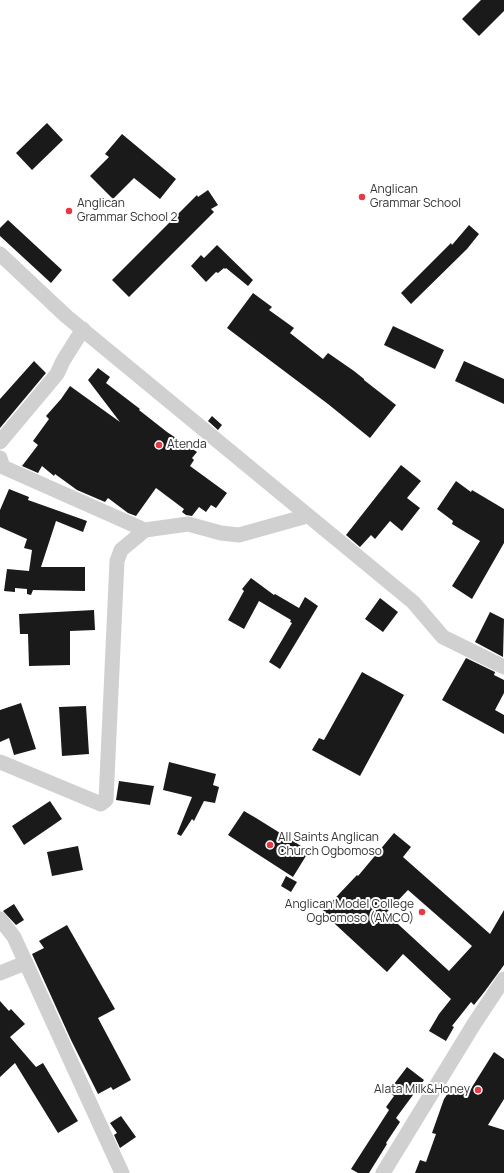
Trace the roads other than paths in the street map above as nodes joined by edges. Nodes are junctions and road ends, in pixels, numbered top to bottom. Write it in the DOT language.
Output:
graph roads {
  1 [pos="0,254"];
  2 [pos="82,329"];
  3 [pos="0,442"];
  4 [pos="0,458"];
  5 [pos="307,516"];
  6 [pos="145,530"];
  7 [pos="504,667"];
  8 [pos="0,762"];
  9 [pos="0,919"];
  10 [pos="26,963"];
  11 [pos="0,973"];
  12 [pos="504,980"];
  13 [pos="122,1173"];
  14 [pos="383,1173"];
  1 -- 2 [label="street"];
  2 -- 3 [label="street"];
  2 -- 5 [label="street"];
  4 -- 6 [label="street"];
  5 -- 6 [label="street"];
  5 -- 7 [label="street"];
  6 -- 8 [label="street"];
  9 -- 10 [label="street"];
  10 -- 11 [label="street"];
  10 -- 13 [label="street"];
  12 -- 14 [label="street"];
}
